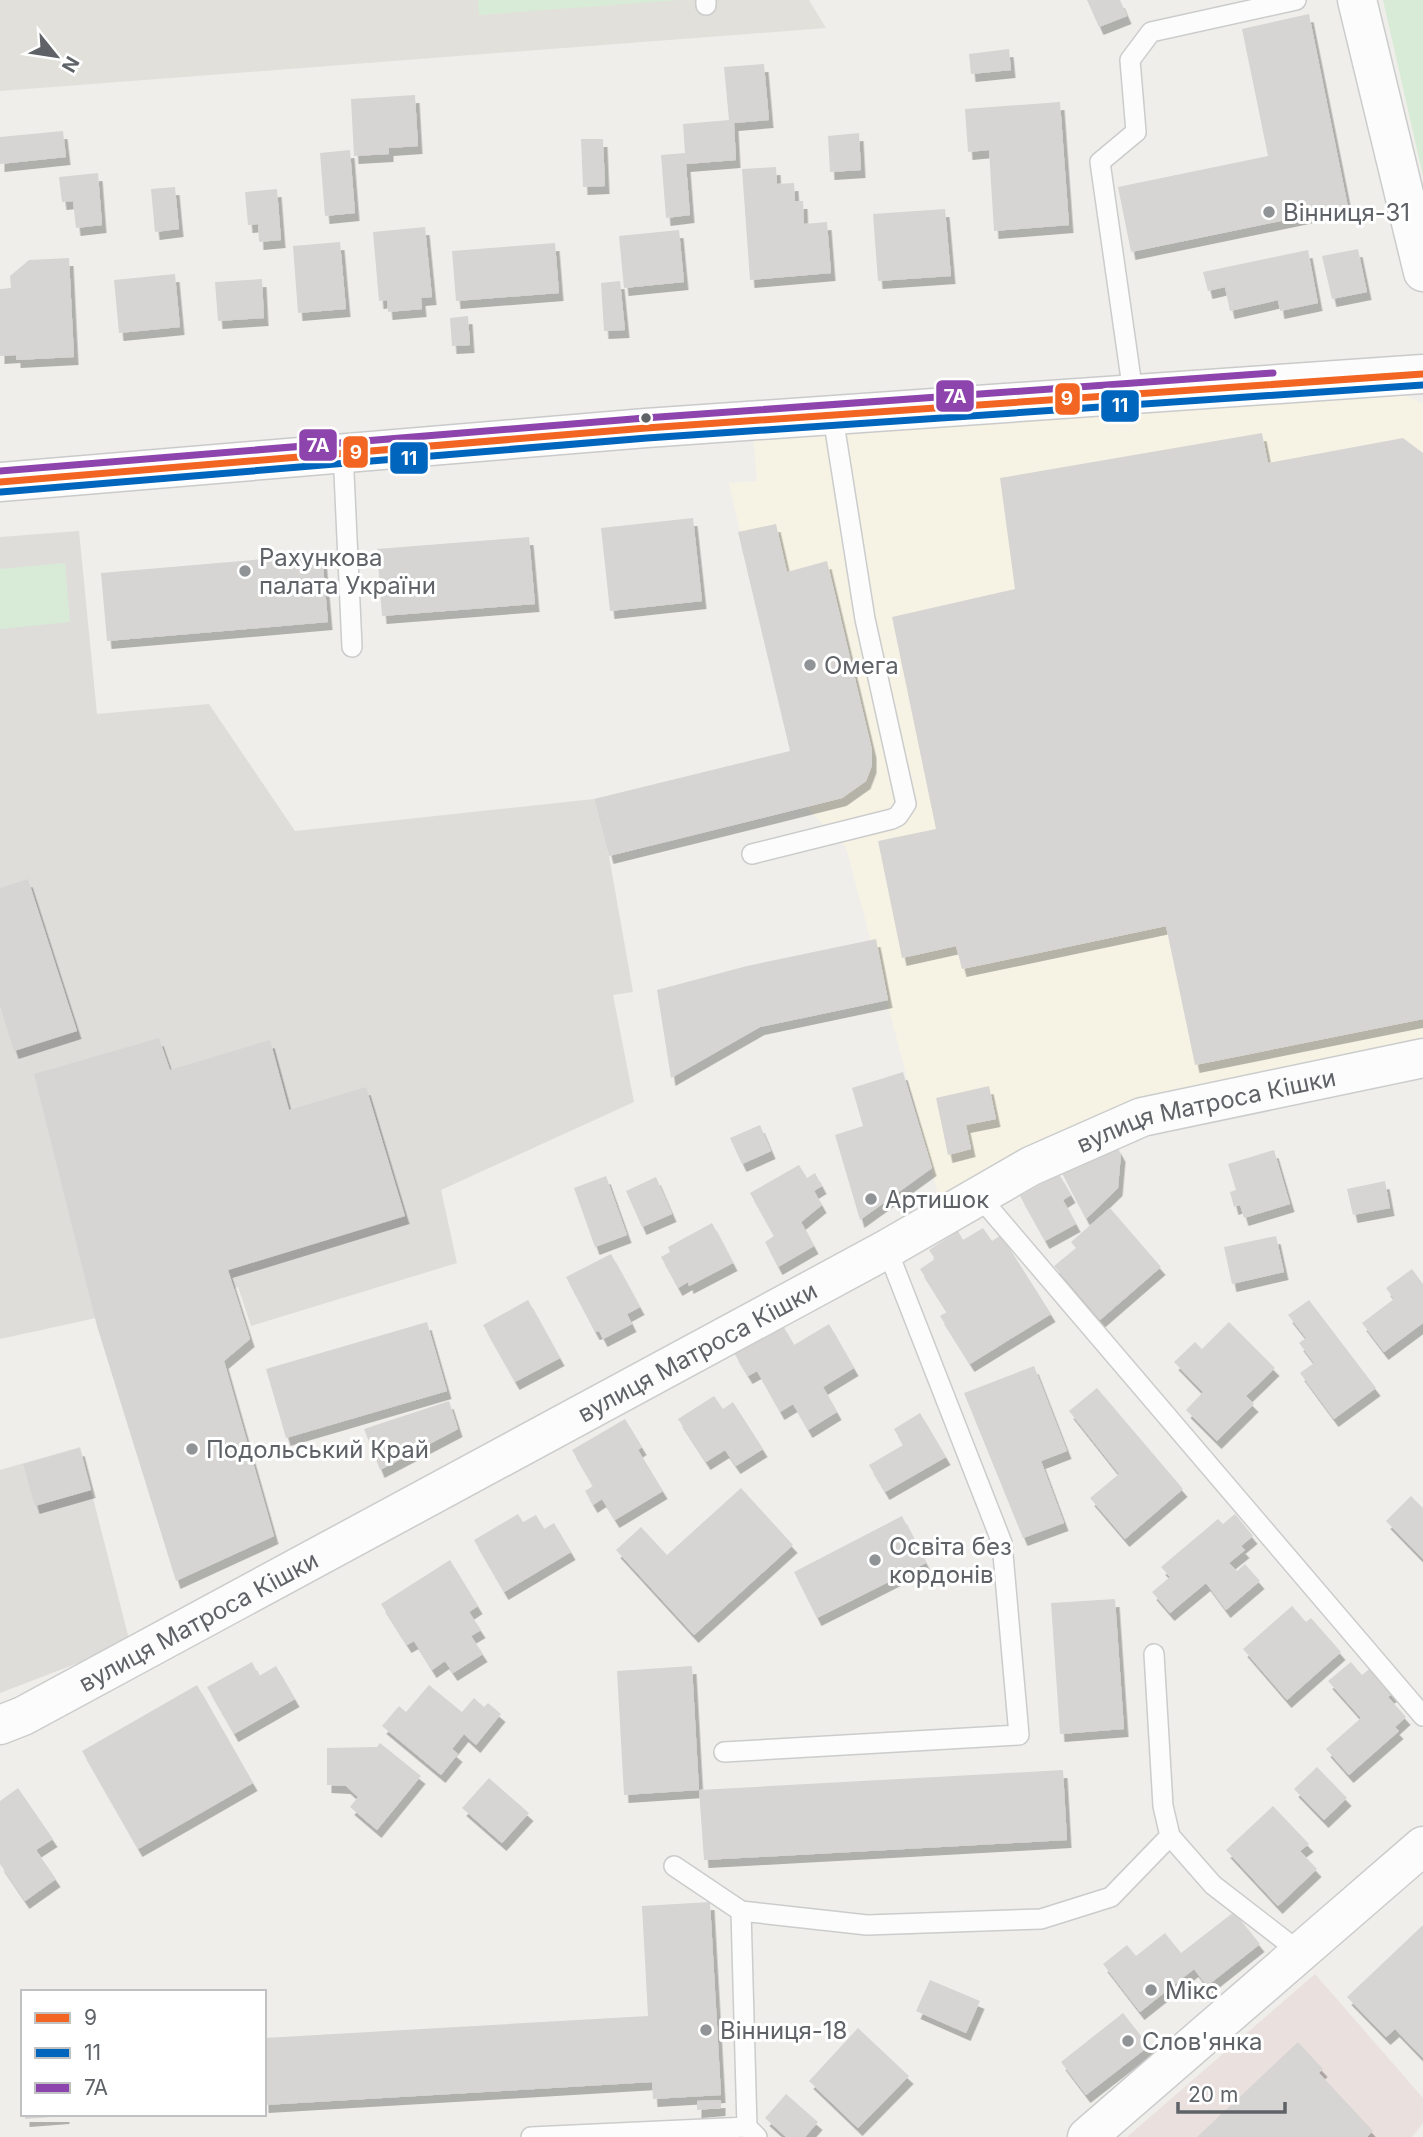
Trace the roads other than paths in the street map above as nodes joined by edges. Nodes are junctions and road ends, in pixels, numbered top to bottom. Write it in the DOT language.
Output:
graph roads {
  1 [pos="1296,0"];
  2 [pos="1357,0"];
  3 [pos="1423,272"];
  4 [pos="1423,374"];
  5 [pos="1133,393"];
  6 [pos="833,417"];
  7 [pos="343,452"];
  8 [pos="0,482"];
  9 [pos="352,646"];
  10 [pos="752,854"];
  11 [pos="1423,1058"];
  12 [pos="979,1196"];
  13 [pos="887,1249"];
  14 [pos="1154,1654"];
  15 [pos="1423,1716"];
  16 [pos="0,1725"];
  17 [pos="724,1752"];
  18 [pos="1170,1836"];
  19 [pos="1418,1859"];
  20 [pos="674,1866"];
  21 [pos="741,1911"];
  22 [pos="1301,1953"];
  23 [pos="752,2132"];
  24 [pos="531,2137"];
  25 [pos="1087,2137"];
  1 -- 5 [label="lane"];
  2 -- 3 [label="street"];
  4 -- 5 [label="street"];
  5 -- 6 [label="street"];
  6 -- 7 [label="street"];
  6 -- 10 [label="lane"];
  7 -- 8 [label="street"];
  7 -- 9 [label="lane"];
  11 -- 12 [label="street, вулиця Матроса Кішки"];
  12 -- 13 [label="street, вулиця Матроса Кішки"];
  12 -- 15 [label="lane"];
  13 -- 16 [label="street, вулиця Матроса Кішки"];
  13 -- 17 [label="lane"];
  14 -- 18 [label="lane"];
  18 -- 21 [label="lane"];
  18 -- 22 [label="lane"];
  19 -- 22 [label="street"];
  20 -- 21 [label="lane"];
  21 -- 23 [label="lane"];
  22 -- 25 [label="street"];
  23 -- 24 [label="lane"];
}
